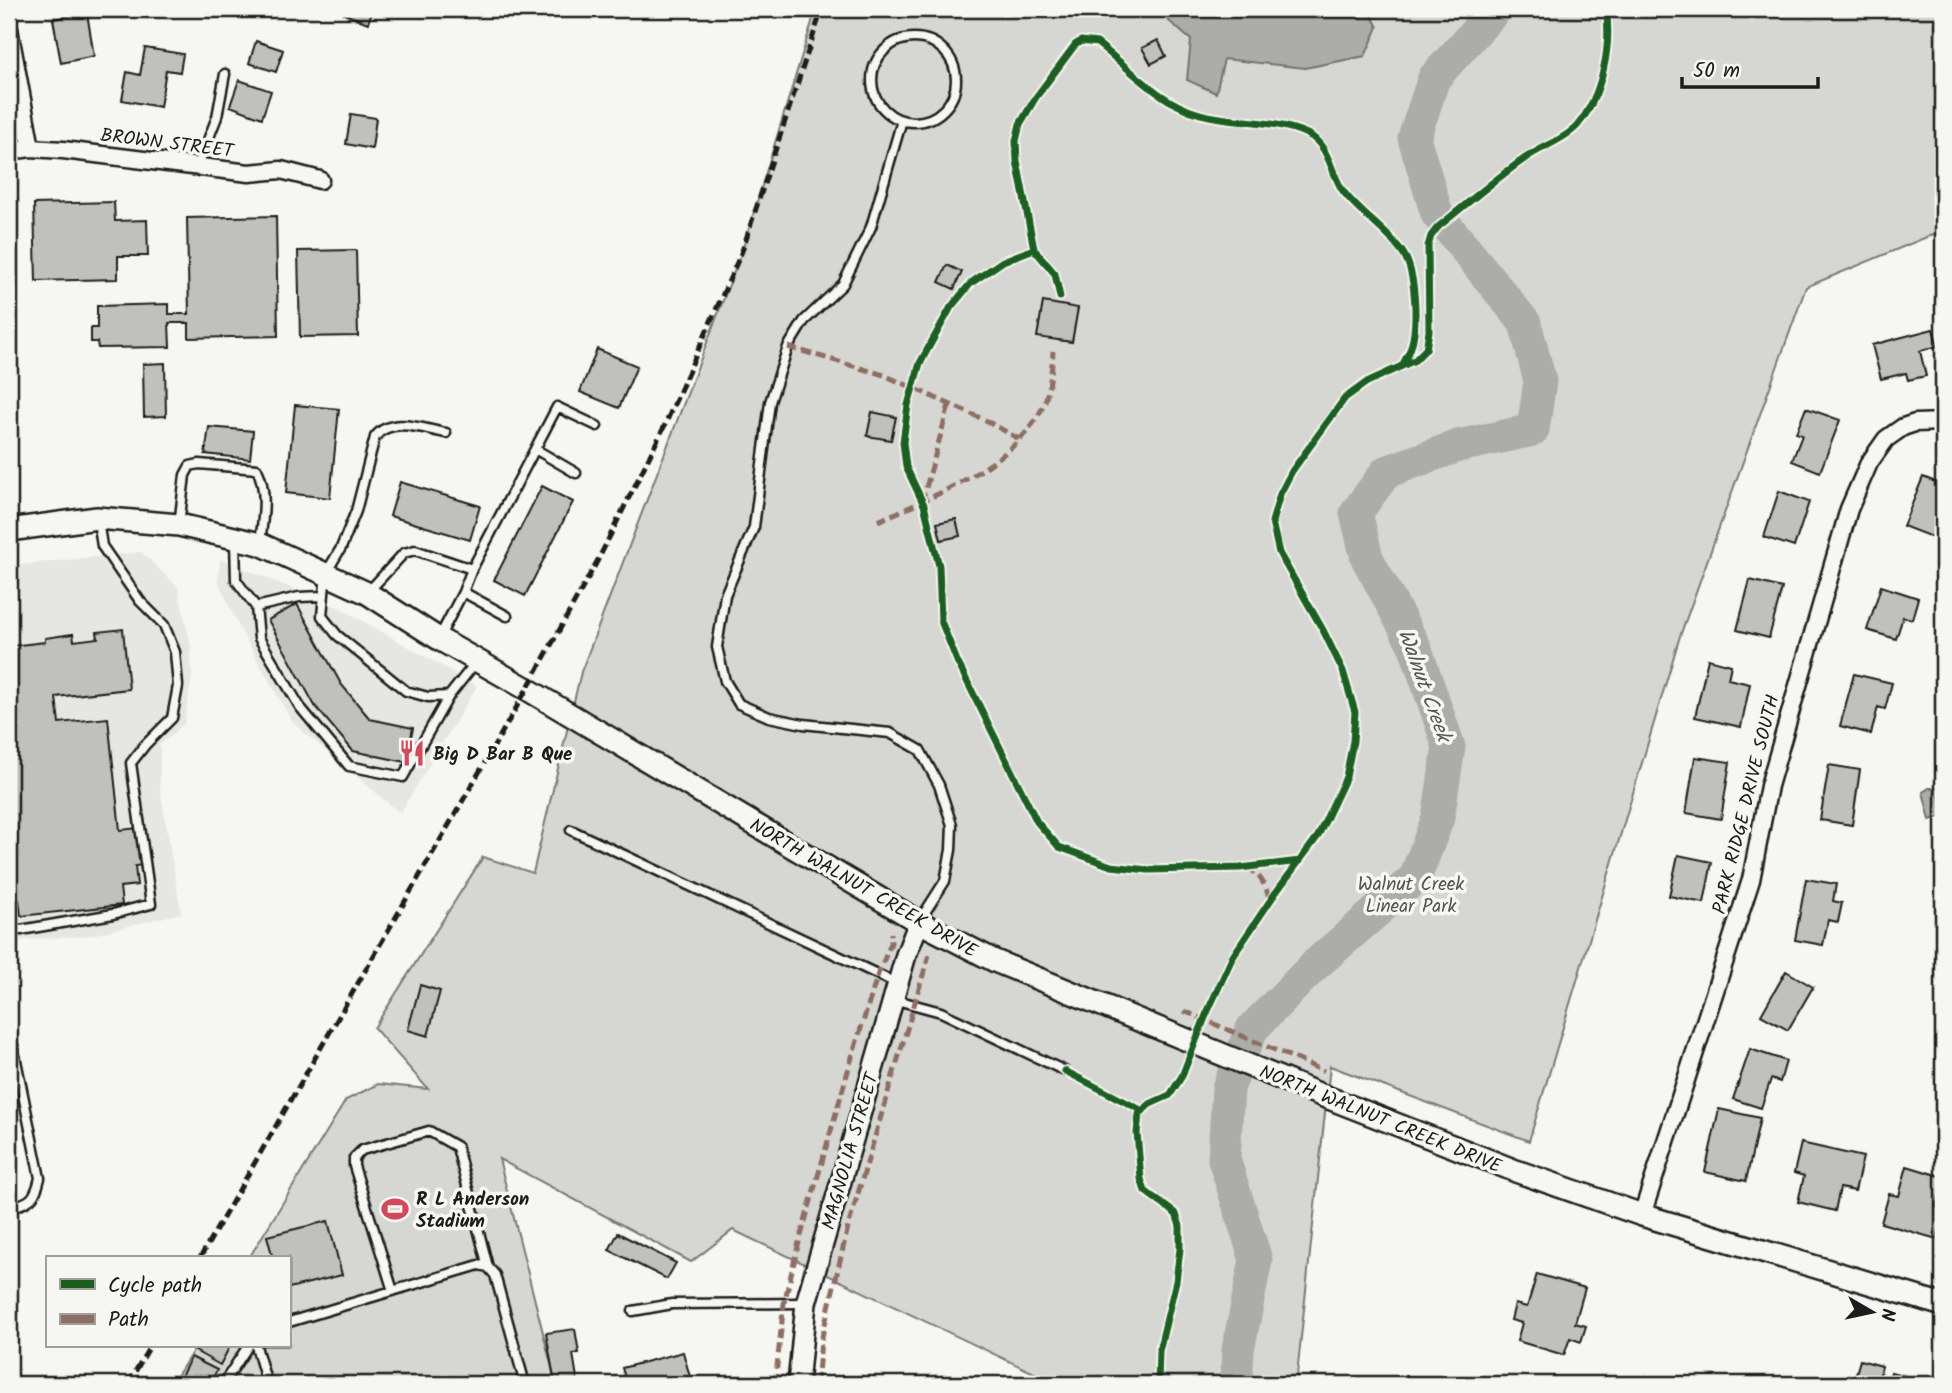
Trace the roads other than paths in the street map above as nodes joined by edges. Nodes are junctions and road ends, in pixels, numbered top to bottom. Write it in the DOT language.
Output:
graph roads {
  1 [pos="9,29"];
  2 [pos="225,74"];
  3 [pos="902,120"];
  4 [pos="31,148"];
  5 [pos="9,151"];
  6 [pos="197,167"];
  7 [pos="320,180"];
  8 [pos="1943,422"];
  9 [pos="597,426"];
  10 [pos="446,433"];
  11 [pos="535,449"];
  12 [pos="576,473"];
  13 [pos="97,518"];
  14 [pos="179,525"];
  15 [pos="9,530"];
  16 [pos="235,537"];
  17 [pos="260,544"];
  18 [pos="472,569"];
  19 [pos="326,573"];
  20 [pos="463,592"];
  21 [pos="367,593"];
  22 [pos="323,596"];
  23 [pos="256,607"];
  24 [pos="507,616"];
  25 [pos="439,639"];
  26 [pos="478,660"];
  27 [pos="449,696"];
  28 [pos="571,830"];
  29 [pos="919,922"];
  30 [pos="9,928"];
  31 [pos="895,992"];
  32 [pos="9,1026"];
  33 [pos="1065,1071"];
  34 [pos="9,1208"];
  35 [pos="1642,1215"];
  36 [pos="488,1267"];
  37 [pos="393,1291"];
  38 [pos="806,1303"];
  39 [pos="1943,1305"];
  40 [pos="633,1311"];
  41 [pos="290,1322"];
  42 [pos="247,1348"];
  43 [pos="257,1348"];
  44 [pos="223,1384"];
  45 [pos="267,1384"];
  46 [pos="526,1384"];
  47 [pos="798,1384"];
  1 -- 4 [label="street"];
  2 -- 6 [label="lane"];
  3 -- 3 [label="lane"];
  3 -- 29 [label="lane"];
  4 -- 5 [label="street, BROWN STREET"];
  4 -- 6 [label="street, BROWN STREET"];
  6 -- 7 [label="street, BROWN STREET"];
  8 -- 35 [label="street, PARK RIDGE DRIVE SOUTH"];
  9 -- 11 [label="lane"];
  10 -- 19 [label="lane"];
  11 -- 12 [label="lane"];
  11 -- 18 [label="lane"];
  13 -- 14 [label="main road, NORTH WALNUT CREEK DRIVE"];
  13 -- 15 [label="main road, NORTH WALNUT CREEK DRIVE"];
  13 -- 30 [label="lane"];
  14 -- 16 [label="main road, NORTH WALNUT CREEK DRIVE"];
  14 -- 17 [label="lane"];
  16 -- 17 [label="main road, NORTH WALNUT CREEK DRIVE"];
  16 -- 23 [label="lane"];
  17 -- 19 [label="main road, NORTH WALNUT CREEK DRIVE"];
  18 -- 20 [label="lane"];
  18 -- 21 [label="lane"];
  19 -- 21 [label="main road, NORTH WALNUT CREEK DRIVE"];
  19 -- 22 [label="lane"];
  20 -- 24 [label="lane"];
  20 -- 25 [label="lane"];
  21 -- 25 [label="main road, NORTH WALNUT CREEK DRIVE"];
  22 -- 23 [label="lane"];
  22 -- 27 [label="lane"];
  23 -- 27 [label="lane"];
  25 -- 26 [label="main road, NORTH WALNUT CREEK DRIVE"];
  26 -- 27 [label="lane"];
  26 -- 29 [label="main road, NORTH WALNUT CREEK DRIVE"];
  28 -- 31 [label="lane"];
  29 -- 31 [label="street, MAGNOLIA STREET"];
  29 -- 35 [label="main road, NORTH WALNUT CREEK DRIVE"];
  31 -- 33 [label="lane"];
  31 -- 38 [label="street, MAGNOLIA STREET"];
  32 -- 34 [label="lane"];
  35 -- 39 [label="main road, NORTH WALNUT CREEK DRIVE"];
  36 -- 37 [label="lane"];
  36 -- 37 [label="lane"];
  36 -- 46 [label="lane"];
  37 -- 41 [label="lane"];
  38 -- 40 [label="lane"];
  38 -- 47 [label="street, MAGNOLIA STREET"];
  42 -- 44 [label="lane"];
  43 -- 45 [label="lane"];
}
